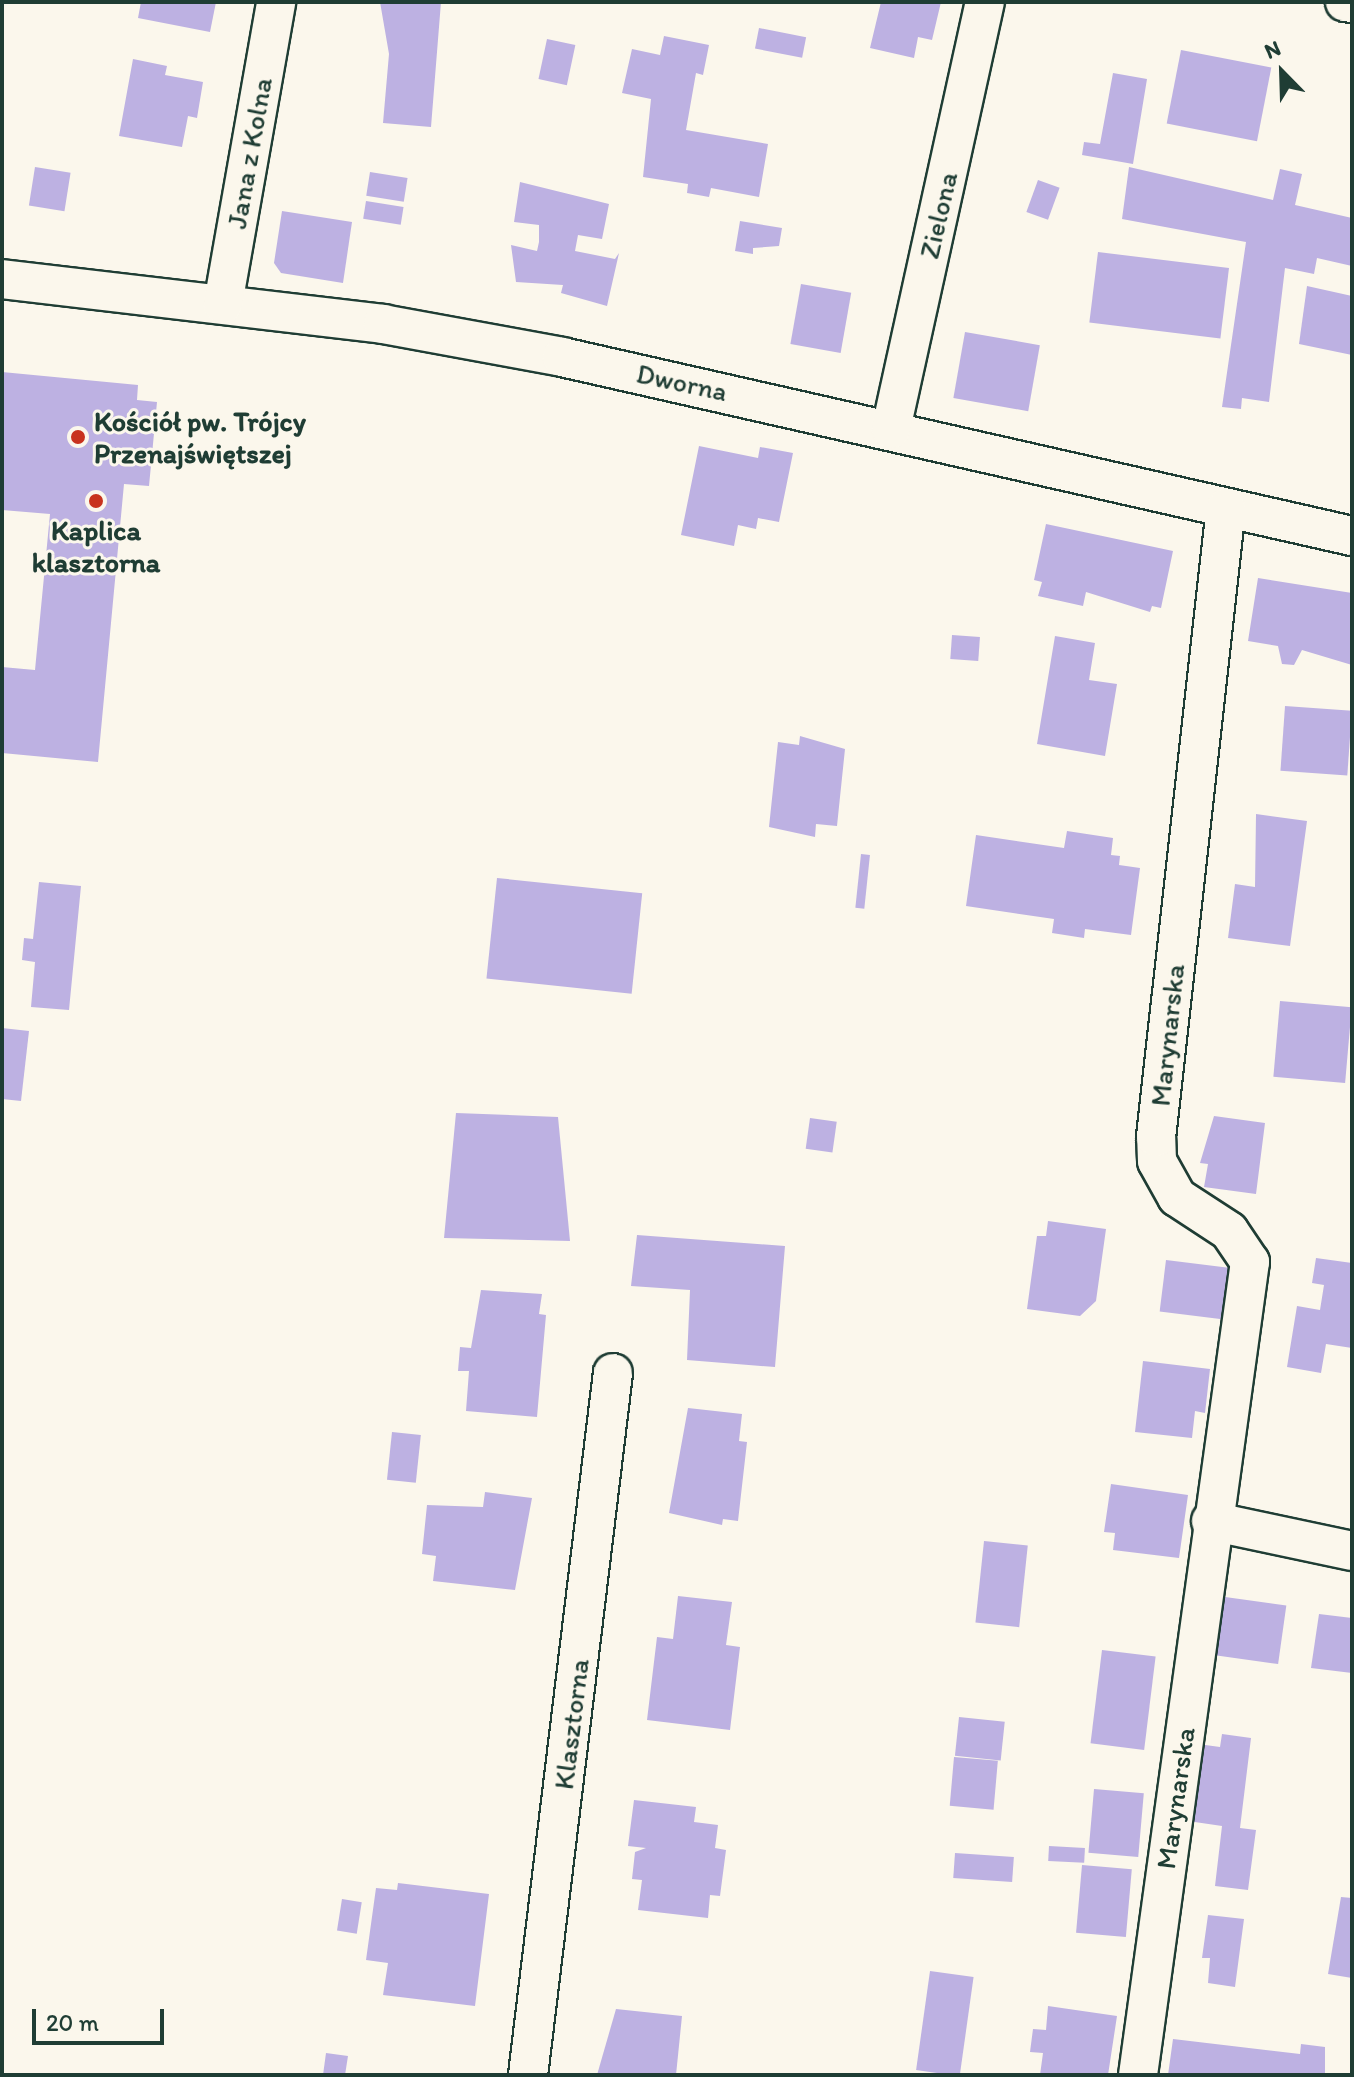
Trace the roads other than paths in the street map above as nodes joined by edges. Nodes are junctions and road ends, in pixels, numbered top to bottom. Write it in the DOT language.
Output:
graph roads {
  1 [pos="276,2"];
  2 [pos="985,2"];
  3 [pos="1345,2"];
  4 [pos="1352,3"];
  5 [pos="2,279"];
  6 [pos="223,304"];
  7 [pos="891,429"];
  8 [pos="1226,508"];
  9 [pos="1352,536"];
  10 [pos="613,1373"];
  11 [pos="1211,1521"];
  12 [pos="1352,1551"];
  13 [pos="528,2075"];
  14 [pos="1138,2075"];
  1 -- 6 [label="street, Jana z Kolna"];
  2 -- 7 [label="street, Zielona"];
  3 -- 4 [label="street"];
  5 -- 6 [label="street, Dworna"];
  6 -- 7 [label="street, Dworna"];
  7 -- 8 [label="street, Dworna"];
  8 -- 9 [label="street, Dworna"];
  8 -- 11 [label="street, Marynarska"];
  10 -- 13 [label="street, Klasztorna"];
  11 -- 12 [label="street"];
  11 -- 14 [label="street, Marynarska"];
}
